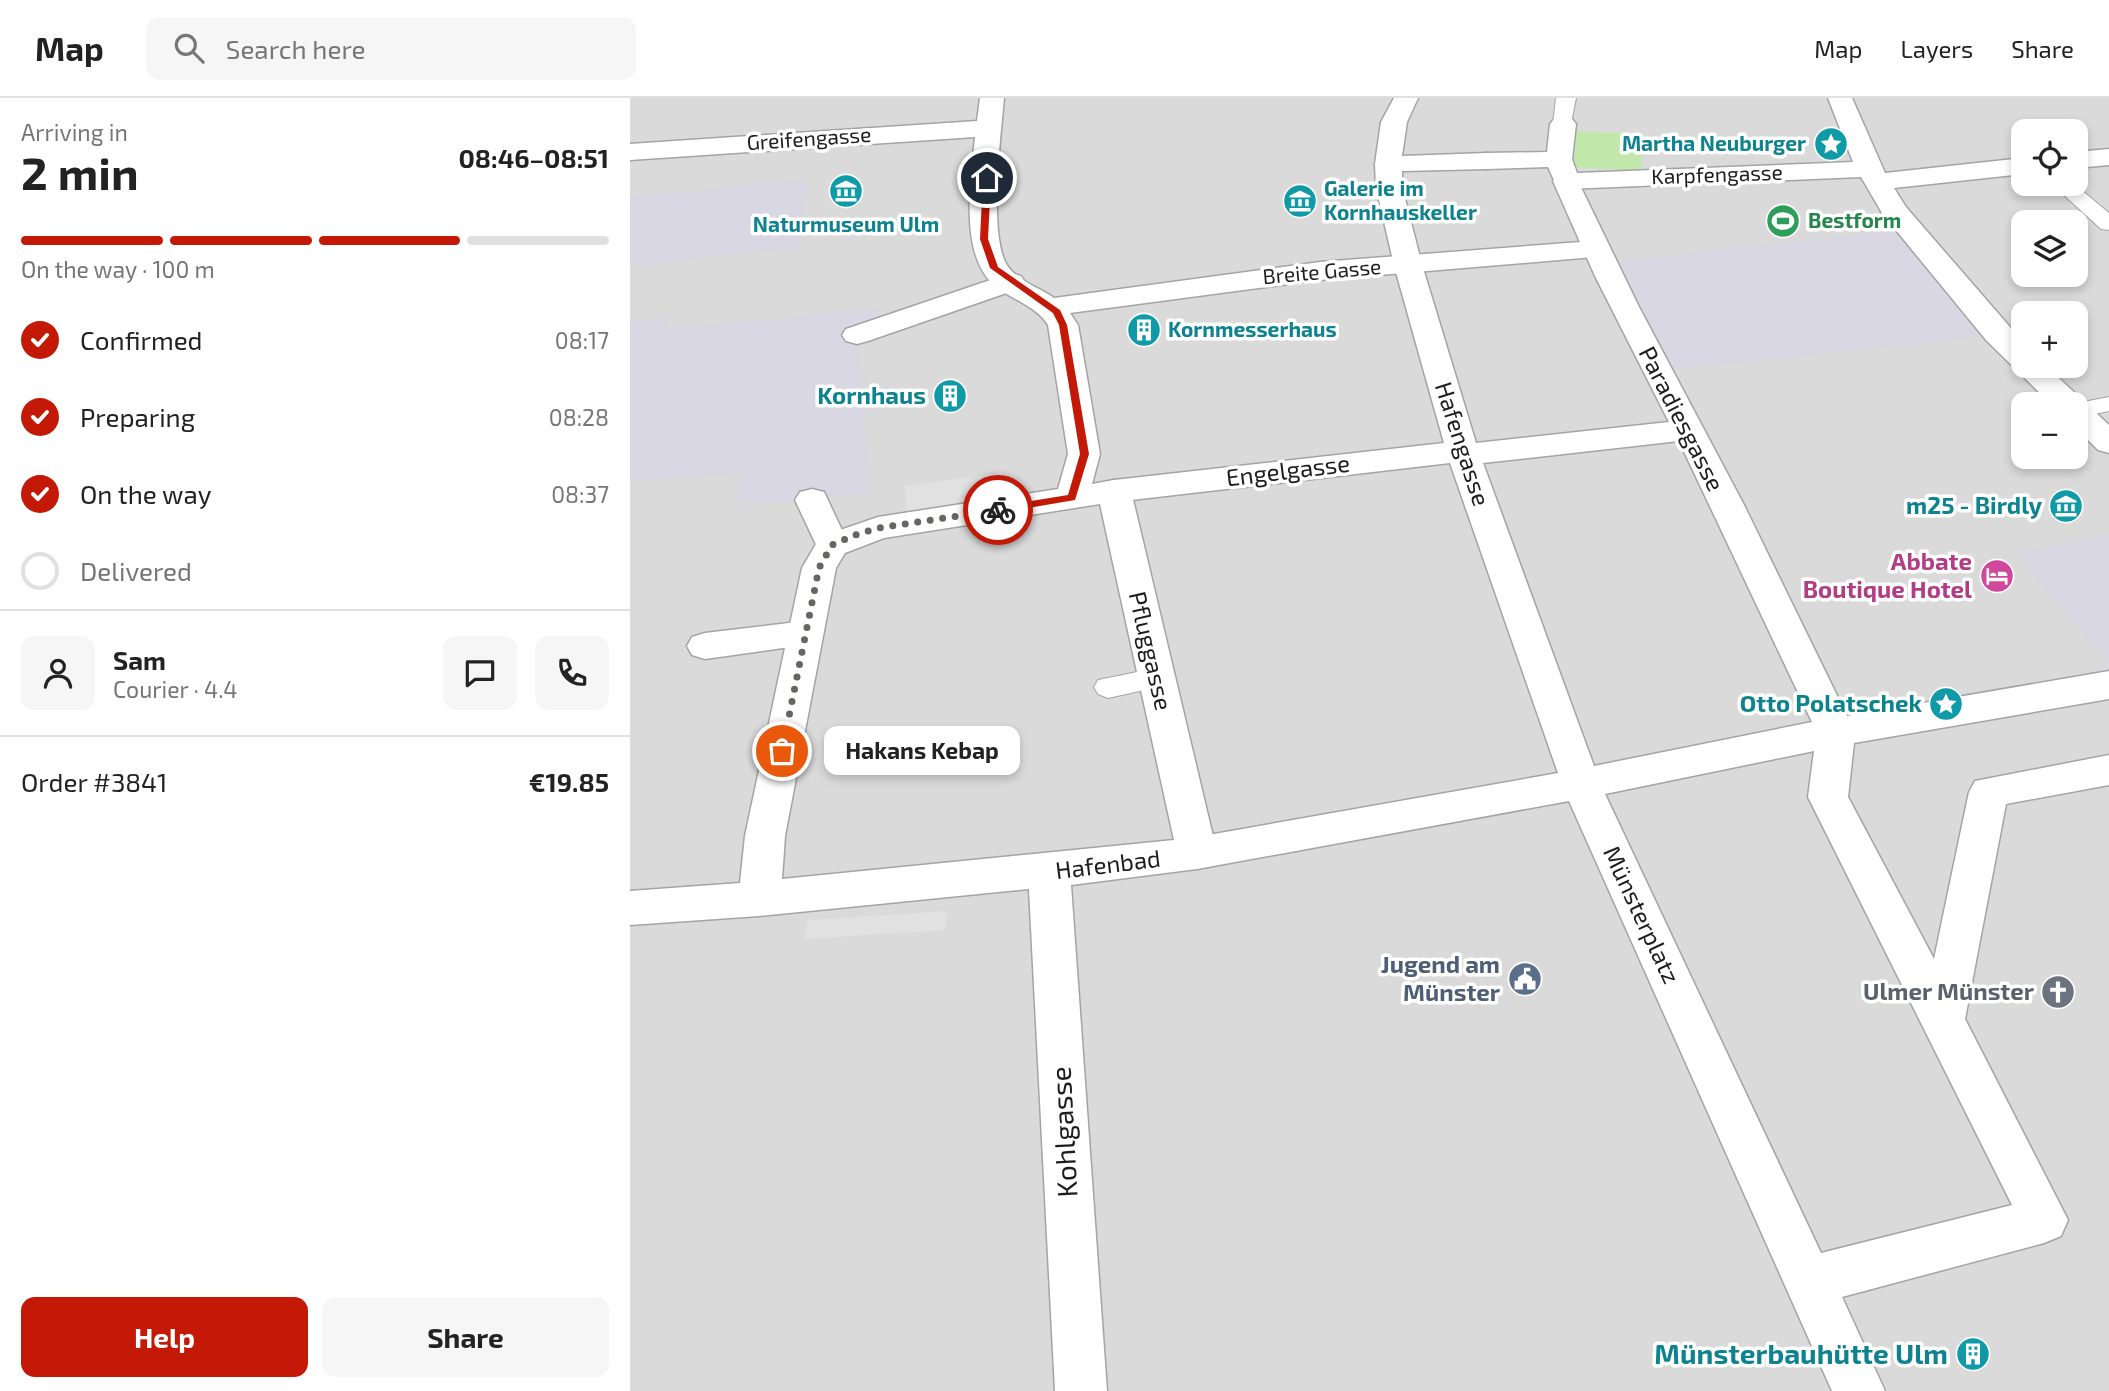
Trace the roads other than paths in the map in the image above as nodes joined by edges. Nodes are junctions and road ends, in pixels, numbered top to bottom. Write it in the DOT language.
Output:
graph roads {
  1 [pos="992,98"];
  2 [pos="1406,98"];
  3 [pos="1566,98"];
  4 [pos="1840,98"];
  5 [pos="1563,124"];
  6 [pos="989,128"];
  7 [pos="630,152"];
  8 [pos="2109,157"];
  9 [pos="2088,159"];
  10 [pos="1388,164"];
  11 [pos="2011,167"];
  12 [pos="1563,170"];
  13 [pos="1872,175"];
  14 [pos="2076,196"];
  15 [pos="2109,224"];
  16 [pos="1594,249"];
  17 [pos="1408,265"];
  18 [pos="1011,282"];
  19 [pos="1051,307"];
  20 [pos="857,335"];
  21 [pos="2011,347"];
  22 [pos="2042,378"];
  23 [pos="2056,392"];
  24 [pos="2109,404"];
  25 [pos="2088,408"];
  26 [pos="2088,423"];
  27 [pos="1689,430"];
  28 [pos="2109,443"];
  29 [pos="1463,453"];
  30 [pos="1114,491"];
  31 [pos="1072,498"];
  32 [pos="812,500"];
  33 [pos="832,545"];
  34 [pos="806,634"];
  35 [pos="705,646"];
  36 [pos="1157,678"];
  37 [pos="2109,685"];
  38 [pos="1108,687"];
  39 [pos="1836,732"];
  40 [pos="2109,770"];
  41 [pos="1581,784"];
  42 [pos="1197,853"];
  43 [pos="1049,872"];
  44 [pos="759,900"];
  45 [pos="630,908"];
  46 [pos="1943,1020"];
  47 [pos="1809,1281"];
  48 [pos="1081,1391"];
  49 [pos="1860,1391"];
  1 -- 6 [label="street"];
  2 -- 10 [label="street, Hafengasse"];
  3 -- 5 [label="lane, Paradiesgasse"];
  4 -- 13 [label="street"];
  5 -- 12 [label="street, Paradiesgasse"];
  6 -- 7 [label="street, Greifengasse"];
  6 -- 18 [label="street"];
  8 -- 9 [label="street"];
  10 -- 12 [label="street, Karpfengasse"];
  10 -- 17 [label="street, Hafengasse"];
  11 -- 13 [label="street, Karpfengasse"];
  12 -- 13 [label="street, Karpfengasse"];
  12 -- 16 [label="street, Paradiesgasse"];
  13 -- 21 [label="street"];
  14 -- 15 [label="lane"];
  16 -- 17 [label="street, Breite Gasse"];
  16 -- 27 [label="street, Paradiesgasse"];
  17 -- 19 [label="street, Breite Gasse"];
  17 -- 29 [label="street, Hafengasse"];
  18 -- 19 [label="street"];
  18 -- 20 [label="street"];
  19 -- 31 [label="street"];
  22 -- 23 [label="street"];
  24 -- 25 [label="lane"];
  26 -- 28 [label="street"];
  27 -- 29 [label="street, Engelgasse"];
  27 -- 39 [label="street, Paradiesgasse"];
  29 -- 30 [label="street, Engelgasse"];
  29 -- 41 [label="street, Hafengasse"];
  30 -- 31 [label="street"];
  30 -- 36 [label="street, Pfluggasse"];
  31 -- 33 [label="street"];
  32 -- 33 [label="street"];
  33 -- 34 [label="street"];
  34 -- 35 [label="street"];
  34 -- 44 [label="street"];
  36 -- 38 [label="lane"];
  36 -- 42 [label="street, Pfluggasse"];
  37 -- 39 [label="street"];
  39 -- 41 [label="street"];
  39 -- 46 [label="street"];
  40 -- 46 [label="street"];
  41 -- 42 [label="street, Hafenbad"];
  41 -- 47 [label="street, Münsterplatz"];
  42 -- 43 [label="street, Hafenbad"];
  43 -- 44 [label="street, Hafenbad"];
  43 -- 48 [label="street, Kohlgasse"];
  44 -- 45 [label="street, Hafenbad"];
  46 -- 47 [label="street"];
  47 -- 49 [label="street, Münsterplatz"];
}
